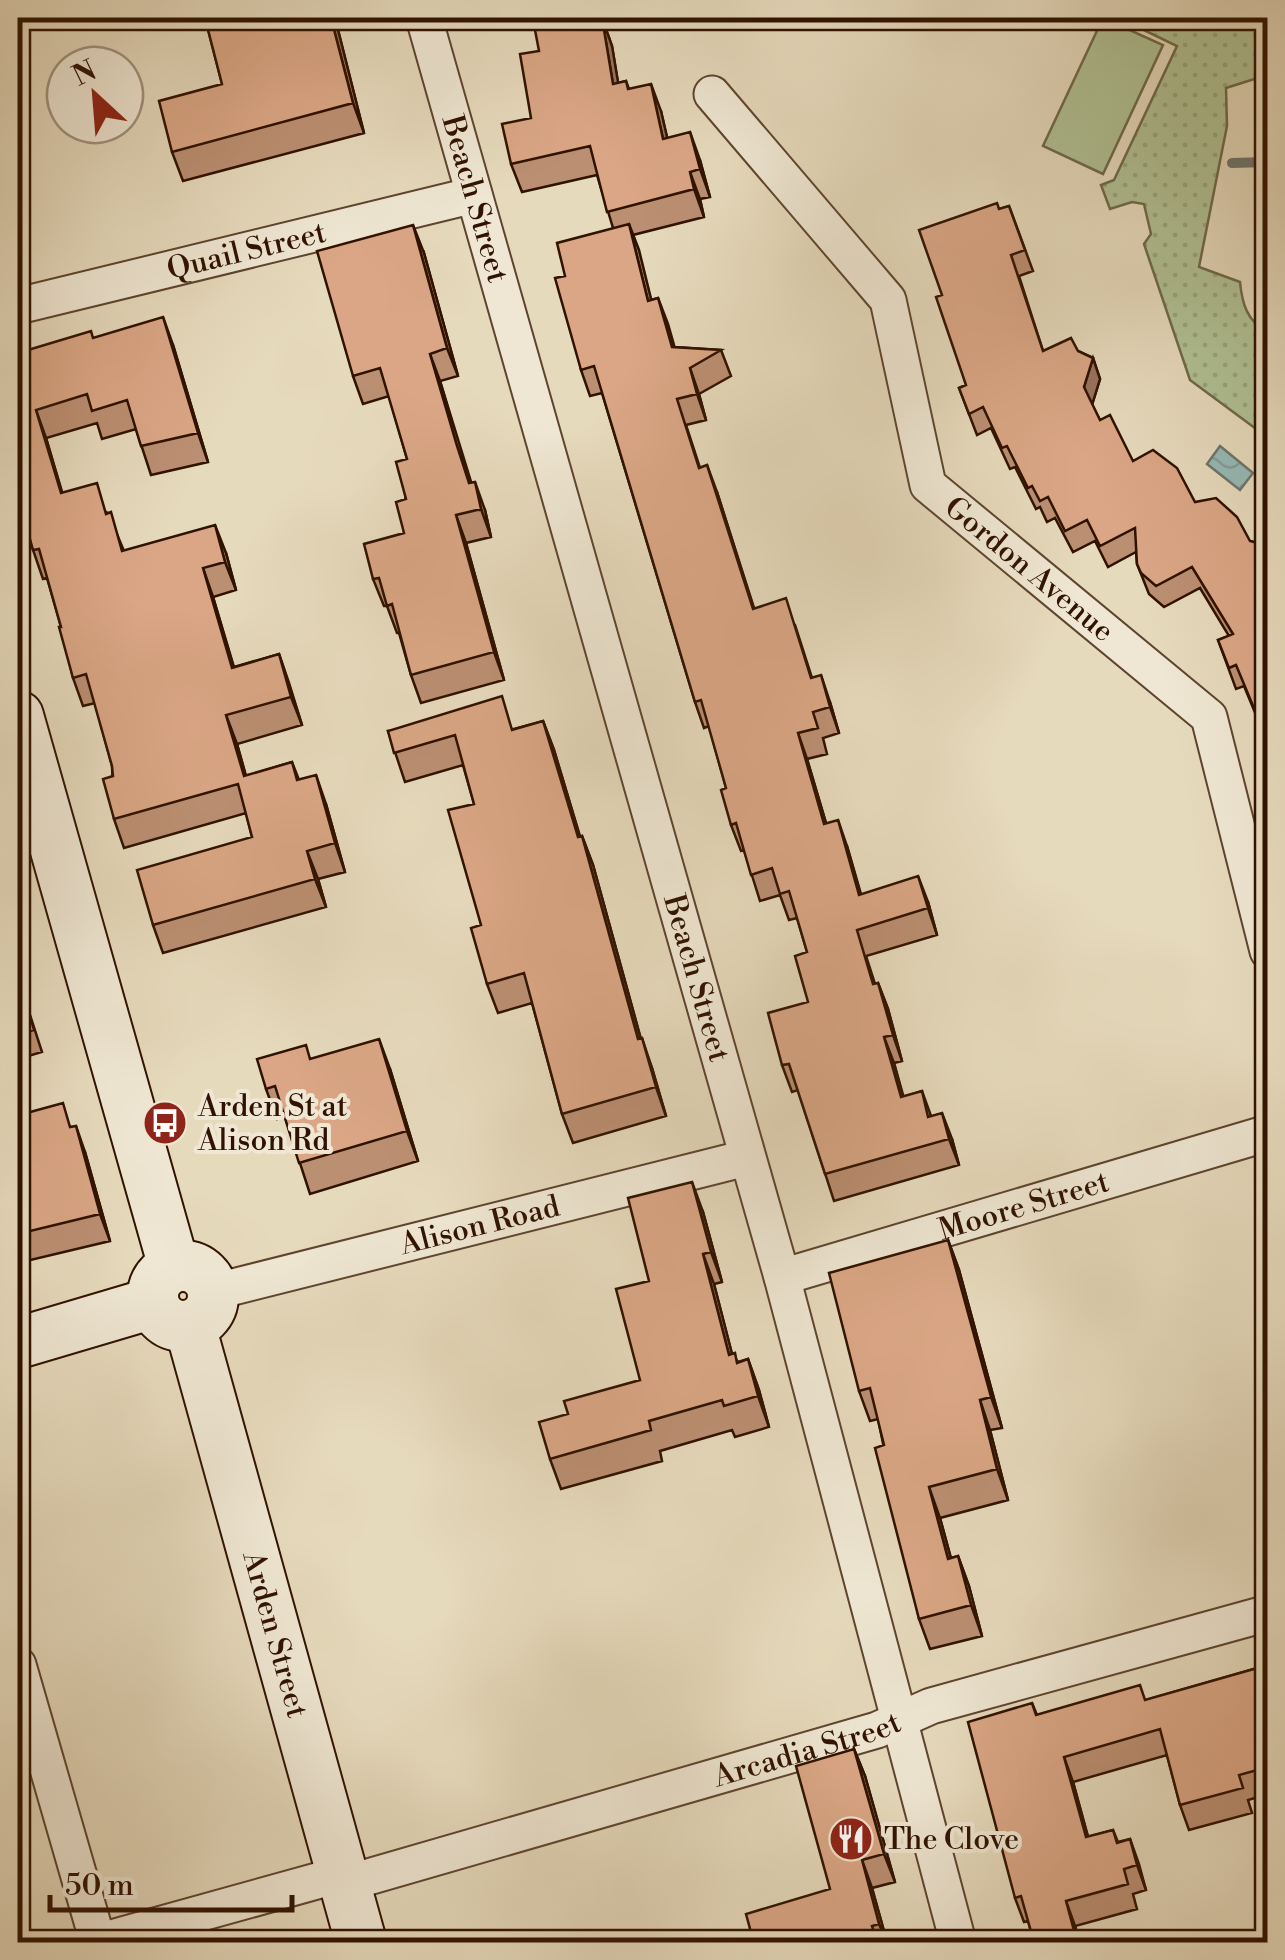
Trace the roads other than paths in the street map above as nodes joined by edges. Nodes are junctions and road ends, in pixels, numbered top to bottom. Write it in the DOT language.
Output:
graph roads {
  1 [pos="424,18"];
  2 [pos="712,94"];
  3 [pos="474,194"];
  4 [pos="18,306"];
  5 [pos="18,716"];
  6 [pos="1268,951"];
  7 [pos="1268,1133"];
  8 [pos="746,1158"];
  9 [pos="782,1277"];
  10 [pos="182,1297"];
  11 [pos="18,1343"];
  12 [pos="1268,1613"];
  13 [pos="18,1665"];
  14 [pos="901,1718"];
  15 [pos="343,1879"];
  16 [pos="98,1942"];
  17 [pos="361,1942"];
  18 [pos="958,1942"];
  1 -- 3 [label="street, Beach Street"];
  2 -- 6 [label="street, Gordon Avenue"];
  3 -- 4 [label="street, Quail Street"];
  3 -- 8 [label="street, Beach Street"];
  5 -- 10 [label="main road, Arden Street"];
  7 -- 9 [label="street, Moore Street"];
  8 -- 9 [label="street, Beach Street"];
  8 -- 10 [label="street, Alison Road"];
  9 -- 14 [label="street, Beach Street"];
  10 -- 11 [label="main road, Alison Road"];
  10 -- 15 [label="main road, Arden Street"];
  12 -- 14 [label="street, Arcadia Street"];
  13 -- 16 [label="street"];
  14 -- 15 [label="street, Arcadia Street"];
  14 -- 18 [label="street, Beach Street"];
  15 -- 16 [label="street, Arcadia Street"];
  15 -- 17 [label="main road, Arden Street"];
}
